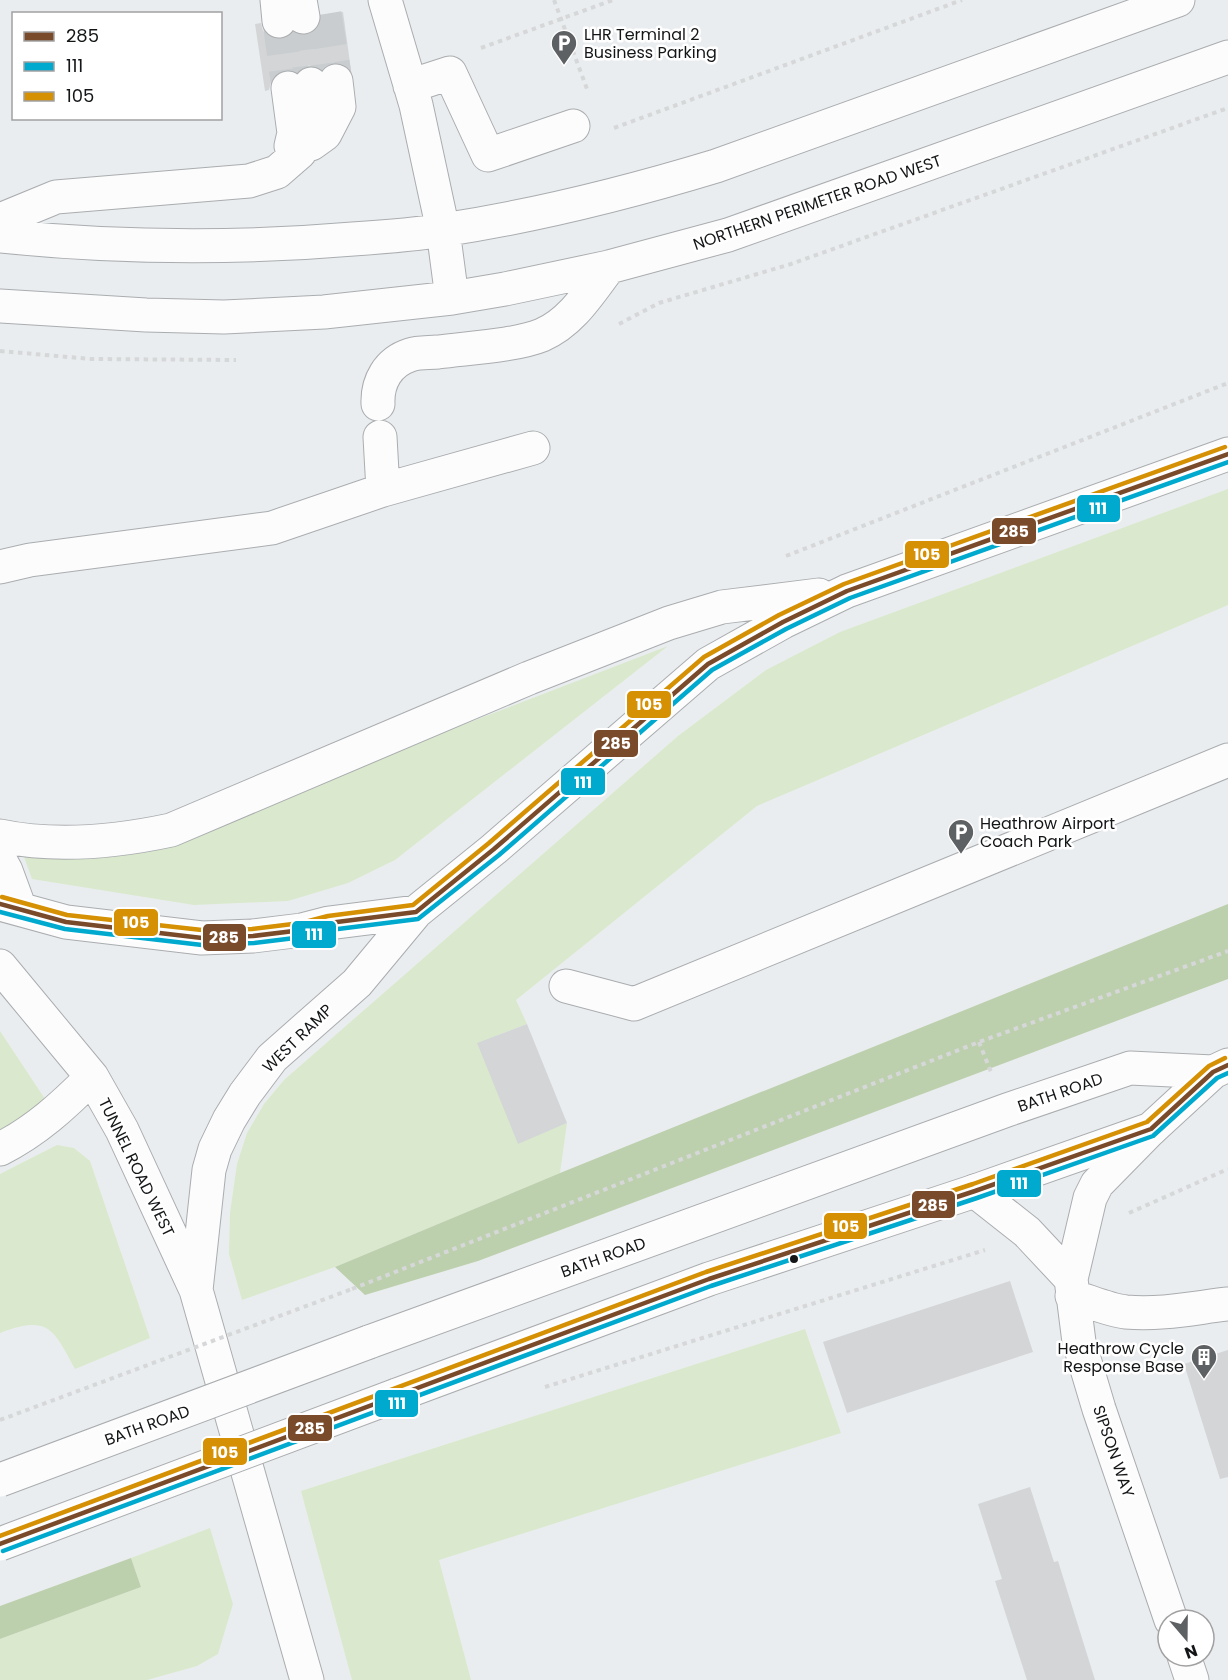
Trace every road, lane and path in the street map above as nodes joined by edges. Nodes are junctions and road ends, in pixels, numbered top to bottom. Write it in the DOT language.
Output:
graph roads {
  1 [pos="385,0"];
  2 [pos="554,0"];
  3 [pos="613,0"];
  4 [pos="962,0"];
  5 [pos="1178,0"];
  6 [pos="561,19"];
  7 [pos="1228,57"];
  8 [pos="461,62"];
  9 [pos="410,86"];
  10 [pos="589,96"];
  11 [pos="1228,108"];
  12 [pos="573,126"];
  13 [pos="614,128"];
  14 [pos="294,157"];
  15 [pos="0,220"];
  16 [pos="443,230"];
  17 [pos="0,236"];
  18 [pos="609,267"];
  19 [pos="452,298"];
  20 [pos="0,306"];
  21 [pos="617,325"];
  22 [pos="1228,383"];
  23 [pos="378,404"];
  24 [pos="380,437"];
  25 [pos="533,448"];
  26 [pos="1228,454"];
  27 [pos="383,490"];
  28 [pos="775,560"];
  29 [pos="0,567"];
  30 [pos="847,591"];
  31 [pos="1228,760"];
  32 [pos="0,836"];
  33 [pos="0,860"];
  34 [pos="10,906"];
  35 [pos="416,912"];
  36 [pos="1228,951"];
  37 [pos="0,966"];
  38 [pos="566,986"];
  39 [pos="979,1041"];
  40 [pos="1221,1068"];
  41 [pos="993,1076"];
  42 [pos="92,1077"];
  43 [pos="1151,1129"];
  44 [pos="0,1149"];
  45 [pos="1228,1169"];
  46 [pos="975,1191"];
  47 [pos="1120,1217"];
  48 [pos="993,1248"];
  49 [pos="1071,1288"];
  50 [pos="196,1290"];
  51 [pos="1228,1304"];
  52 [pos="544,1387"];
  53 [pos="0,1420"];
  54 [pos="0,1480"];
  55 [pos="0,1544"];
  56 [pos="1168,1608"];
  57 [pos="307,1680"];
  1 -- 9 [label="main road"];
  2 -- 6 [label="path"];
  3 -- 6 [label="path"];
  4 -- 13 [label="path"];
  5 -- 16 [label="main road"];
  6 -- 8 [label="path"];
  6 -- 10 [label="path"];
  7 -- 18 [label="main road, NORTHERN PERIMETER ROAD WEST"];
  8 -- 9 [label="main road"];
  8 -- 12 [label="main road"];
  9 -- 16 [label="main road"];
  11 -- 21 [label="path"];
  14 -- 14 [label="main road"];
  14 -- 15 [label="main road"];
  16 -- 17 [label="main road"];
  16 -- 19 [label="main road"];
  18 -- 19 [label="main road, NORTHERN PERIMETER ROAD WEST"];
  18 -- 23 [label="main road"];
  19 -- 20 [label="main road, NORTHERN PERIMETER ROAD WEST"];
  22 -- 28 [label="path"];
  24 -- 27 [label="main road"];
  25 -- 27 [label="main road"];
  26 -- 30 [label="main road, WEST RAMP"];
  27 -- 29 [label="main road"];
  30 -- 32 [label="main road"];
  30 -- 35 [label="main road, WEST RAMP"];
  31 -- 38 [label="main road"];
  33 -- 34 [label="main road"];
  34 -- 35 [label="main road"];
  35 -- 50 [label="main road, WEST RAMP"];
  36 -- 39 [label="path"];
  37 -- 42 [label="main road, TUNNEL ROAD WEST"];
  39 -- 41 [label="path"];
  39 -- 53 [label="path, bridge"];
  40 -- 43 [label="main road, BATH ROAD"];
  40 -- 54 [label="main road, BATH ROAD, bridge"];
  42 -- 44 [label="main road"];
  42 -- 50 [label="main road, TUNNEL ROAD WEST"];
  43 -- 46 [label="main road, BATH ROAD"];
  43 -- 49 [label="main road, SIPSON WAY"];
  45 -- 47 [label="path"];
  46 -- 49 [label="main road"];
  46 -- 55 [label="main road, BATH ROAD, bridge"];
  48 -- 52 [label="path"];
  49 -- 51 [label="main road"];
  49 -- 56 [label="main road, SIPSON WAY"];
  50 -- 57 [label="main road"];
}
